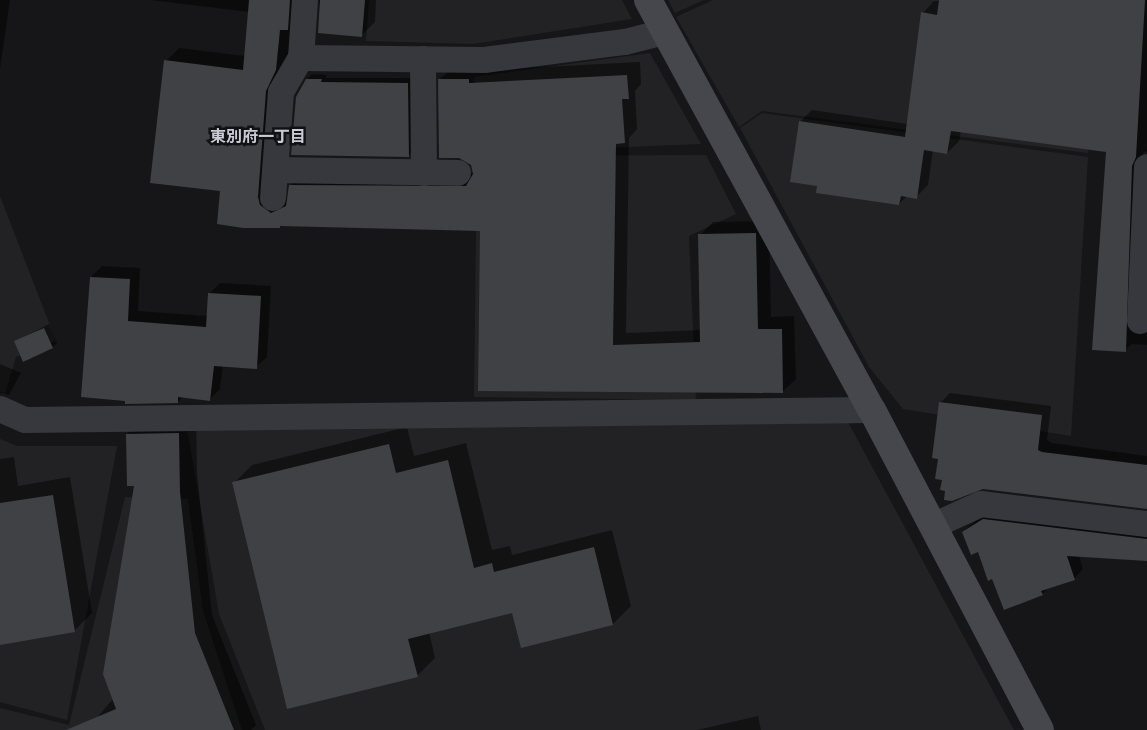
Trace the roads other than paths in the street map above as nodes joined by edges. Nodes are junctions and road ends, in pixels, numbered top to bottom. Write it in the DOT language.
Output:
graph roads {
  1 [pos="305,0"];
  2 [pos="648,0"];
  3 [pos="664,32"];
  4 [pos="301,58"];
  5 [pos="423,59"];
  6 [pos="1147,167"];
  7 [pos="275,170"];
  8 [pos="424,173"];
  9 [pos="458,173"];
  10 [pos="273,198"];
  11 [pos="1145,269"];
  12 [pos="1140,321"];
  13 [pos="0,409"];
  14 [pos="872,410"];
  15 [pos="1147,524"];
  16 [pos="933,526"];
  17 [pos="1040,730"];
  1 -- 4 [label="street"];
  2 -- 3 [label="street"];
  3 -- 5 [label="street"];
  3 -- 14 [label="street"];
  4 -- 5 [label="street"];
  4 -- 7 [label="street"];
  5 -- 8 [label="street"];
  6 -- 11 [label="street"];
  7 -- 8 [label="street"];
  7 -- 10 [label="street"];
  8 -- 9 [label="street"];
  11 -- 12 [label="street"];
  13 -- 14 [label="street"];
  14 -- 16 [label="street"];
  15 -- 16 [label="street"];
  16 -- 17 [label="street"];
}
